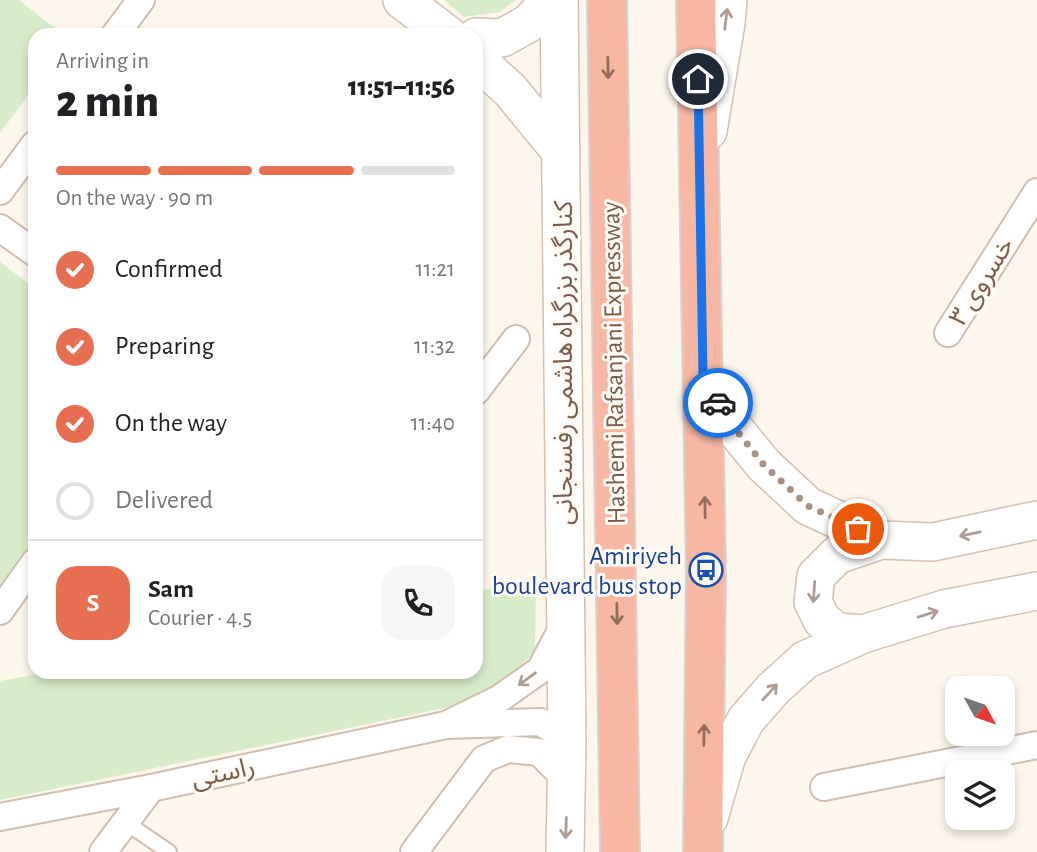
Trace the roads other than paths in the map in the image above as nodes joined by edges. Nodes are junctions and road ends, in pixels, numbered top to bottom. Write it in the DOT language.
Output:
graph roads {
  1 [pos="141,0"];
  2 [pos="402,0"];
  3 [pos="550,0"];
  4 [pos="559,0"];
  5 [pos="607,0"];
  6 [pos="696,0"];
  7 [pos="728,0"];
  8 [pos="120,28"];
  9 [pos="439,28"];
  10 [pos="483,37"];
  11 [pos="483,65"];
  12 [pos="561,152"];
  13 [pos="28,153"];
  14 [pos="700,183"];
  15 [pos="0,191"];
  16 [pos="1037,192"];
  17 [pos="0,228"];
  18 [pos="28,248"];
  19 [pos="948,334"];
  20 [pos="516,339"];
  21 [pos="703,376"];
  22 [pos="483,382"];
  23 [pos="1037,520"];
  24 [pos="881,540"];
  25 [pos="28,572"];
  26 [pos="1037,590"];
  27 [pos="0,611"];
  28 [pos="565,624"];
  29 [pos="863,634"];
  30 [pos="446,725"];
  31 [pos="567,740"];
  32 [pos="1037,745"];
  33 [pos="567,780"];
  34 [pos="824,787"];
  35 [pos="151,788"];
  36 [pos="0,817"];
  37 [pos="125,822"];
  38 [pos="703,847"];
  39 [pos="103,852"];
  40 [pos="169,852"];
  41 [pos="414,852"];
  42 [pos="565,852"];
  43 [pos="620,852"];
  1 -- 8 [label="street"];
  2 -- 9 [label="main road"];
  3 -- 10 [label="main road"];
  4 -- 12 [label="main road, کنارگذر بزرگراه هاشمی رفسنجانی"];
  5 -- 43 [label="highway, Hashemi Rafsanjani Expressway, one-way"];
  6 -- 14 [label="highway"];
  14 -- 7 [label="main road, one-way"];
  11 -- 12 [label="main road"];
  12 -- 28 [label="main road, کنارگذر بزرگراه هاشمی رفسنجانی"];
  13 -- 15 [label="street"];
  14 -- 21 [label="highway"];
  16 -- 19 [label="street, خسروی ۳"];
  17 -- 18 [label="street"];
  20 -- 22 [label="street"];
  21 -- 24 [label="main road"];
  38 -- 21 [label="highway, one-way"];
  23 -- 24 [label="main road, one-way"];
  24 -- 29 [label="main road, one-way"];
  25 -- 27 [label="street"];
  29 -- 26 [label="main road, one-way"];
  28 -- 30 [label="street, one-way"];
  28 -- 31 [label="main road, کنارگذر بزرگراه هاشمی رفسنجانی"];
  38 -- 29 [label="main road, one-way"];
  30 -- 31 [label="street"];
  30 -- 35 [label="street, راستی"];
  31 -- 33 [label="main road, کنارگذر بزرگراه هاشمی رفسنجانی"];
  32 -- 34 [label="street"];
  33 -- 41 [label="street"];
  33 -- 42 [label="main road, کنارگذر بزرگراه هاشمی رفسنجانی, one-way"];
  35 -- 36 [label="street, راستی"];
  35 -- 37 [label="street"];
  37 -- 39 [label="street"];
  37 -- 40 [label="lane"];
}
